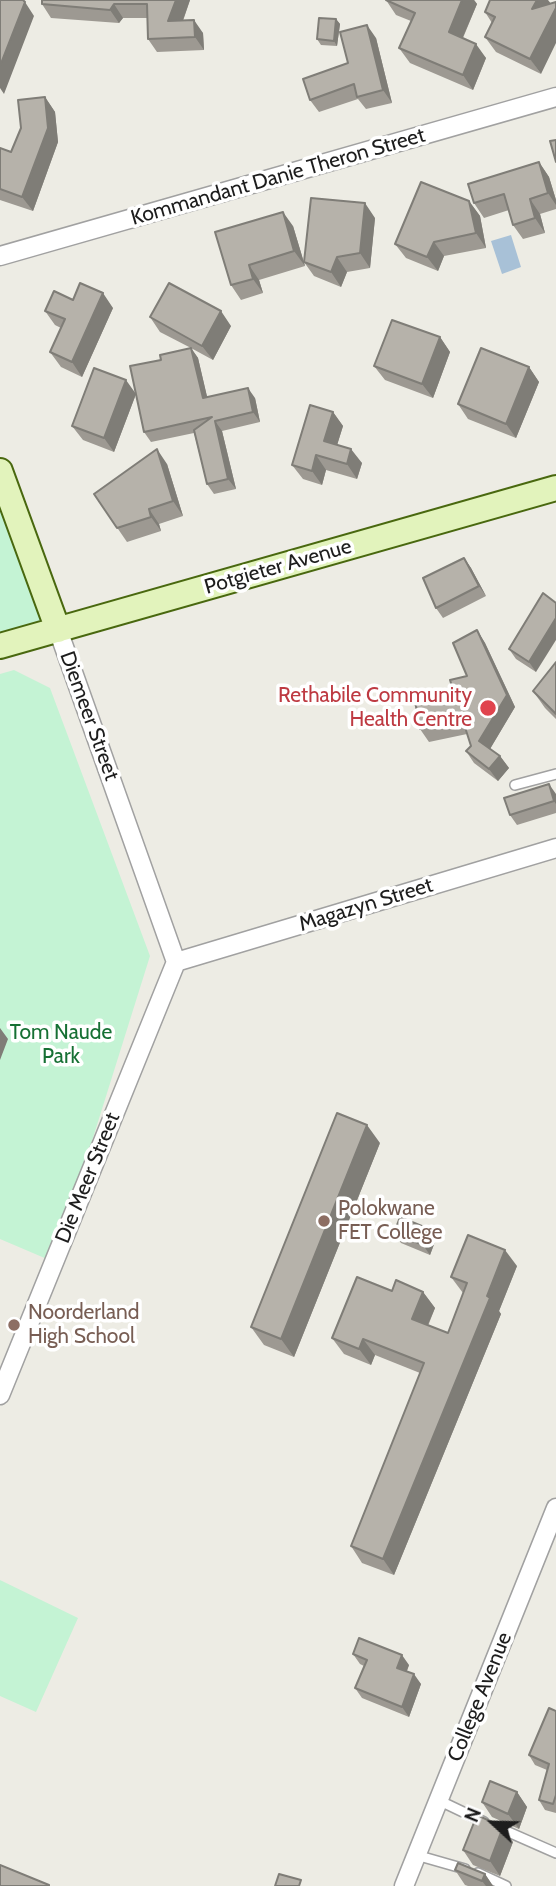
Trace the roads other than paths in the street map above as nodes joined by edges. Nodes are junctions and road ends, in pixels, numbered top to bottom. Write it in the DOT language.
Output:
graph roads {
  1 [pos="556,97"];
  2 [pos="0,256"];
  3 [pos="0,471"];
  4 [pos="556,488"];
  5 [pos="58,630"];
  6 [pos="0,646"];
  7 [pos="556,774"];
  8 [pos="514,785"];
  9 [pos="556,848"];
  10 [pos="176,962"];
  11 [pos="0,1395"];
  12 [pos="556,1508"];
  13 [pos="438,1800"];
  14 [pos="556,1853"];
  15 [pos="416,1855"];
  16 [pos="404,1886"];
  17 [pos="506,1886"];
  1 -- 2 [label="street, Kommandant Danie Theron Street"];
  3 -- 5 [label="street, Diemeer Street"];
  4 -- 5 [label="street, Potgieter Avenue"];
  5 -- 6 [label="street, Potgieter Avenue"];
  5 -- 10 [label="street, Diemeer Street"];
  7 -- 8 [label="lane"];
  9 -- 10 [label="street, Magazyn Street"];
  10 -- 11 [label="street, Die Meer Street"];
  12 -- 13 [label="street, College Avenue"];
  13 -- 14 [label="lane"];
  13 -- 15 [label="street, College Avenue"];
  15 -- 16 [label="street, College Avenue"];
  15 -- 17 [label="lane"];
}
